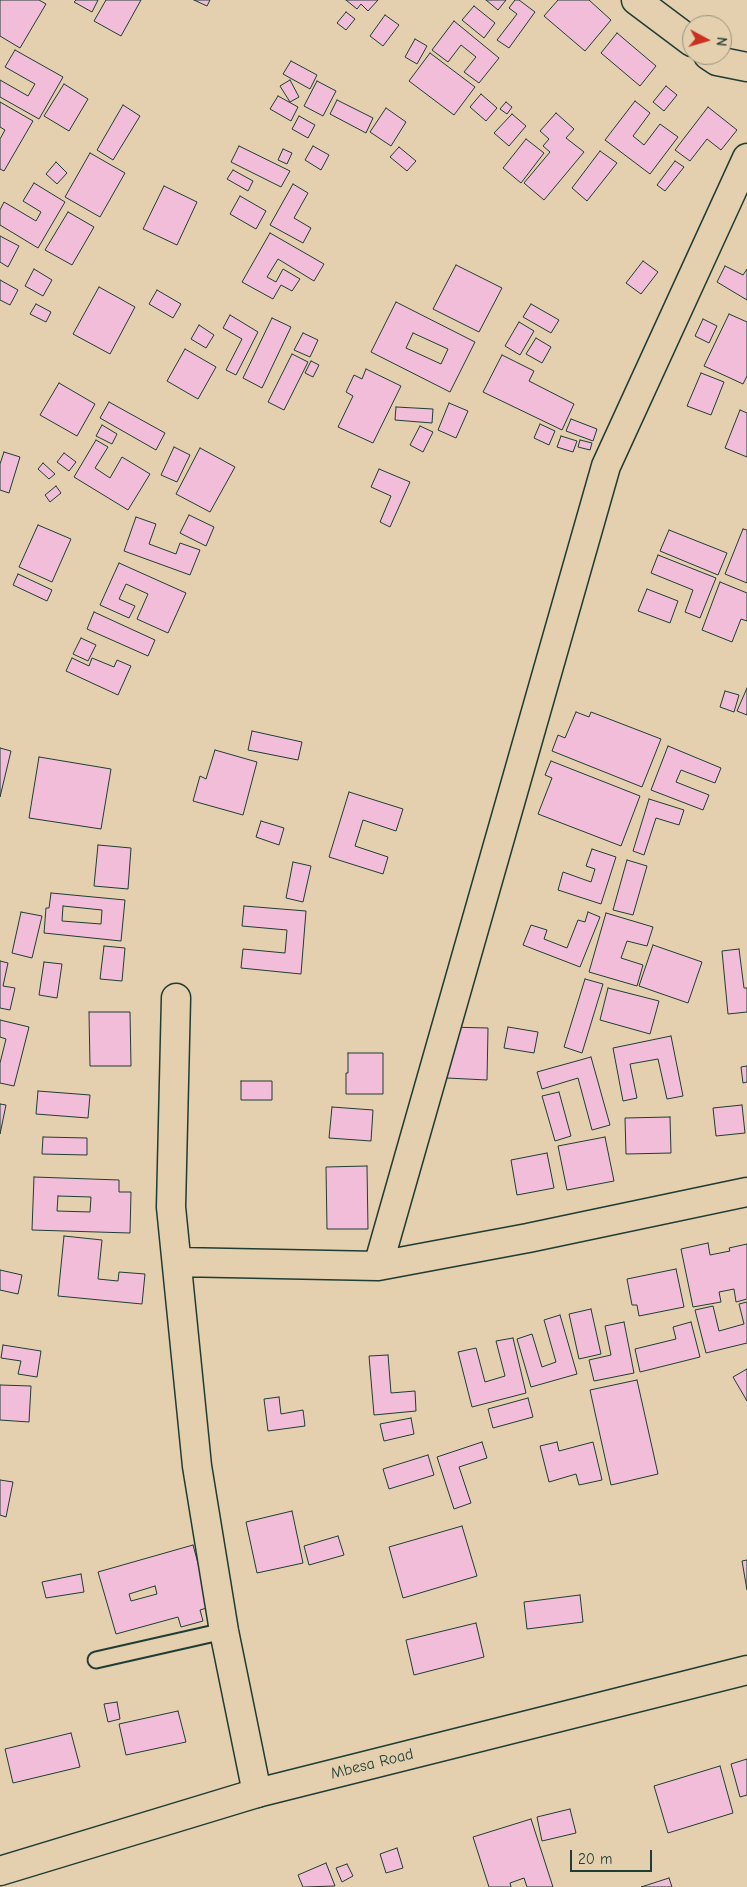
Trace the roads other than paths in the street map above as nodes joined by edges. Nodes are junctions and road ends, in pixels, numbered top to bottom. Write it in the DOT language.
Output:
graph roads {
  1 [pos="636,0"];
  2 [pos="682,34"];
  3 [pos="732,64"];
  4 [pos="747,67"];
  5 [pos="747,158"];
  6 [pos="176,998"];
  7 [pos="747,1192"];
  8 [pos="177,1262"];
  9 [pos="378,1266"];
  10 [pos="224,1631"];
  11 [pos="96,1660"];
  12 [pos="747,1670"];
  13 [pos="257,1793"];
  14 [pos="0,1871"];
  1 -- 2 [label="street"];
  3 -- 4 [label="street"];
  5 -- 9 [label="street"];
  6 -- 8 [label="street"];
  7 -- 9 [label="street"];
  8 -- 9 [label="street"];
  8 -- 10 [label="street"];
  10 -- 11 [label="lane"];
  10 -- 13 [label="street"];
  12 -- 13 [label="street, Mbesa Road"];
  13 -- 14 [label="street, Mbesa Road"];
}
